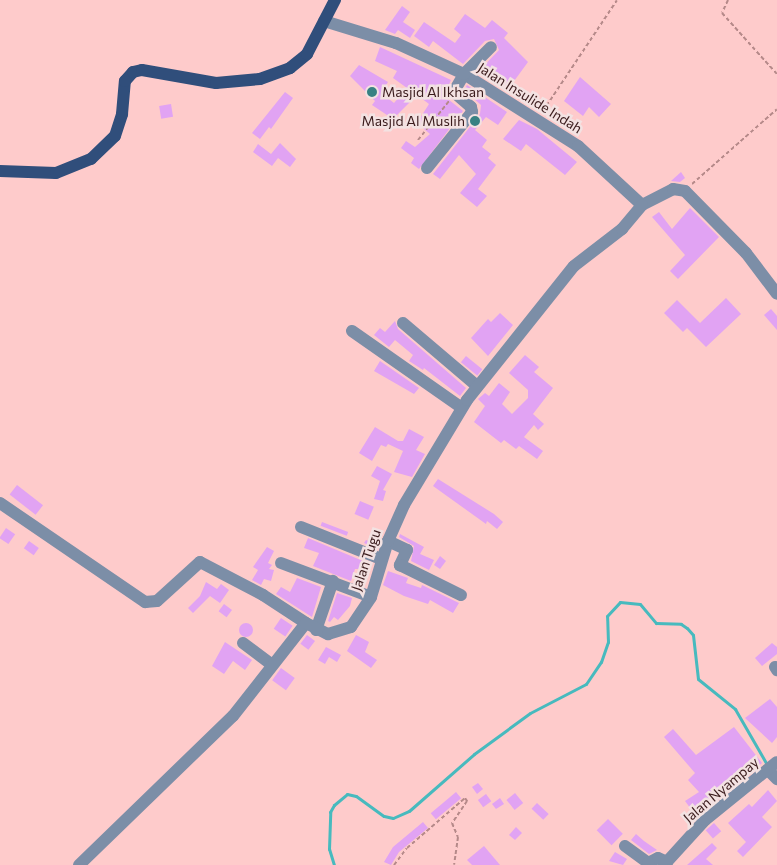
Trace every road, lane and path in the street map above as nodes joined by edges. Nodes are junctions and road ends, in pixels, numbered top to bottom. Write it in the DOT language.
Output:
graph roads {
  1 [pos="335,0"];
  2 [pos="617,0"];
  3 [pos="728,0"];
  4 [pos="324,20"];
  5 [pos="491,47"];
  6 [pos="464,74"];
  7 [pos="777,74"];
  8 [pos="456,93"];
  9 [pos="777,109"];
  10 [pos="538,119"];
  11 [pos="418,140"];
  12 [pos="427,168"];
  13 [pos="0,171"];
  14 [pos="685,191"];
  15 [pos="642,205"];
  16 [pos="777,294"];
  17 [pos="403,323"];
  18 [pos="352,330"];
  19 [pos="477,386"];
  20 [pos="462,408"];
  21 [pos="0,503"];
  22 [pos="301,527"];
  23 [pos="388,540"];
  24 [pos="381,559"];
  25 [pos="281,563"];
  26 [pos="332,581"];
  27 [pos="461,595"];
  28 [pos="371,597"];
  29 [pos="311,627"];
  30 [pos="244,643"];
  31 [pos="272,664"];
  32 [pos="774,770"];
  33 [pos="625,846"];
  34 [pos="666,864"];
  35 [pos="79,865"];
  36 [pos="394,865"];
  37 [pos="454,865"];
  1 -- 4 [label="main road"];
  2 -- 10 [label="path"];
  3 -- 7 [label="path"];
  4 -- 6 [label="street, Jalan Insulide Indah"];
  4 -- 13 [label="main road"];
  5 -- 6 [label="street"];
  6 -- 8 [label="street"];
  6 -- 10 [label="street, Jalan Insulide Indah"];
  8 -- 11 [label="path"];
  8 -- 12 [label="street"];
  9 -- 14 [label="path"];
  10 -- 15 [label="street, Jalan Insulide Indah"];
  14 -- 15 [label="street"];
  14 -- 16 [label="street"];
  15 -- 19 [label="street, Jalan Tugu"];
  17 -- 19 [label="street"];
  18 -- 20 [label="street"];
  19 -- 20 [label="street, Jalan Tugu"];
  20 -- 23 [label="street, Jalan Tugu"];
  21 -- 29 [label="street"];
  22 -- 24 [label="street"];
  23 -- 24 [label="street, Jalan Tugu"];
  23 -- 27 [label="street"];
  24 -- 28 [label="street, Jalan Tugu"];
  25 -- 26 [label="street"];
  26 -- 28 [label="street"];
  26 -- 29 [label="street"];
  28 -- 29 [label="street, Jalan Tugu"];
  29 -- 31 [label="street"];
  30 -- 31 [label="street"];
  31 -- 35 [label="street"];
  32 -- 34 [label="street, Jalan Nyampay"];
  33 -- 34 [label="street"];
  36 -- 37 [label="path"];
}
